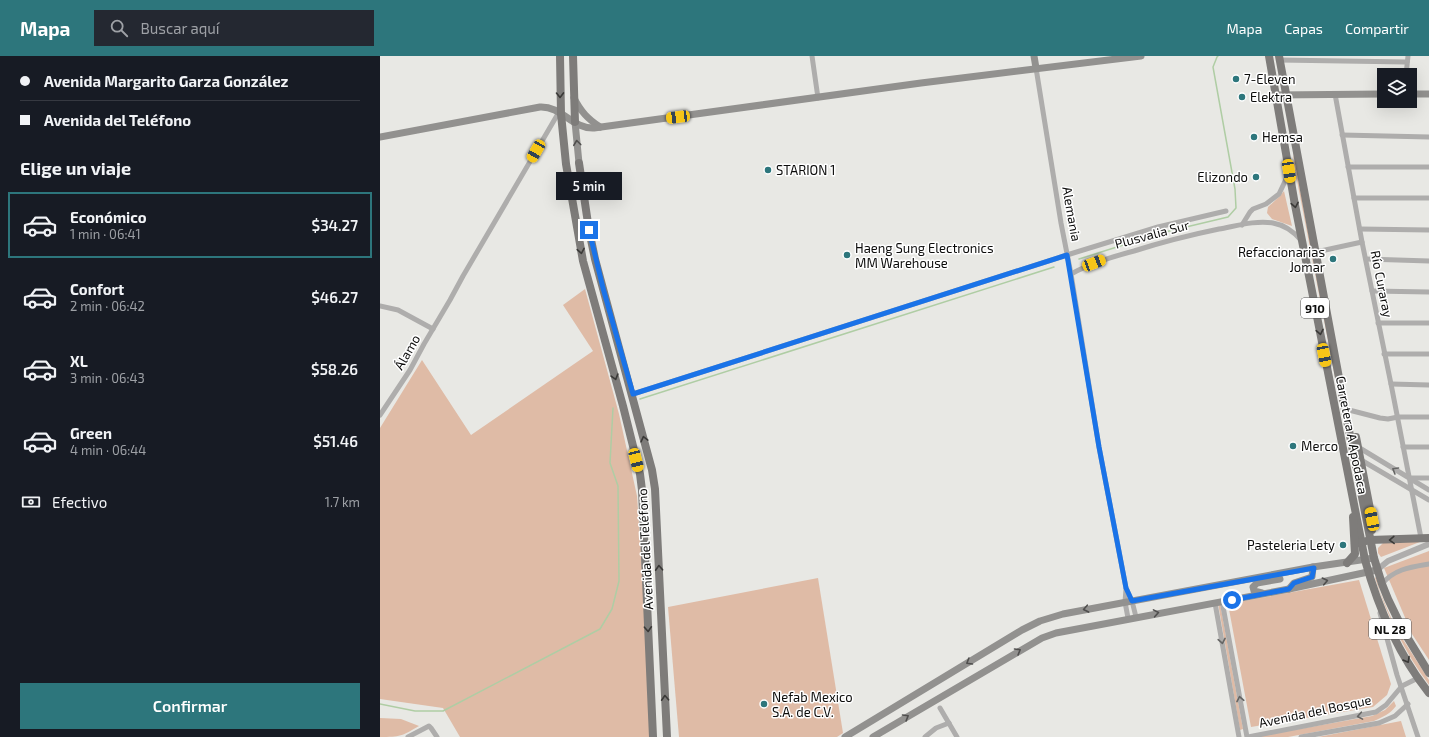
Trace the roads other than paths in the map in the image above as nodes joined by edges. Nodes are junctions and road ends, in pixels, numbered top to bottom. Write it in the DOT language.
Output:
graph roads {
  1 [pos="560,56"];
  2 [pos="573,56"];
  3 [pos="812,56"];
  4 [pos="1034,56"];
  5 [pos="1141,56"];
  6 [pos="1269,56"];
  7 [pos="1408,56"];
  8 [pos="1279,58"];
  9 [pos="1407,62"];
  10 [pos="1036,68"];
  11 [pos="1407,68"];
  12 [pos="1285,94"];
  13 [pos="1335,94"];
  14 [pos="1377,94"];
  15 [pos="1417,94"];
  16 [pos="1429,94"];
  17 [pos="1275,95"];
  18 [pos="574,96"];
  19 [pos="818,98"];
  20 [pos="560,113"];
  21 [pos="574,122"];
  22 [pos="600,127"];
  23 [pos="1342,135"];
  24 [pos="380,137"];
  25 [pos="1429,137"];
  26 [pos="579,163"];
  27 [pos="1348,167"];
  28 [pos="1429,167"];
  29 [pos="1289,171"];
  30 [pos="1354,198"];
  31 [pos="1429,198"];
  32 [pos="1226,211"];
  33 [pos="1242,225"];
  34 [pos="1360,229"];
  35 [pos="1429,230"];
  36 [pos="1302,240"];
  37 [pos="1362,242"];
  38 [pos="1318,252"];
  39 [pos="1067,255"];
  40 [pos="1366,259"];
  41 [pos="1429,261"];
  42 [pos="1071,274"];
  43 [pos="1372,291"];
  44 [pos="1429,292"];
  45 [pos="380,306"];
  46 [pos="1378,323"];
  47 [pos="1429,323"];
  48 [pos="433,329"];
  49 [pos="1384,354"];
  50 [pos="1429,354"];
  51 [pos="1391,384"];
  52 [pos="1429,385"];
  53 [pos="634,398"];
  54 [pos="623,406"];
  55 [pos="1350,410"];
  56 [pos="380,415"];
  57 [pos="1398,417"];
  58 [pos="1429,417"];
  59 [pos="1403,447"];
  60 [pos="1429,447"];
  61 [pos="1358,448"];
  62 [pos="1360,460"];
  63 [pos="1409,478"];
  64 [pos="1429,478"];
  65 [pos="1410,489"];
  66 [pos="1429,490"];
  67 [pos="1429,500"];
  68 [pos="1425,538"];
  69 [pos="1370,540"];
  70 [pos="1358,543"];
  71 [pos="1429,544"];
  72 [pos="1374,558"];
  73 [pos="1365,560"];
  74 [pos="1388,561"];
  75 [pos="1347,563"];
  76 [pos="1429,564"];
  77 [pos="1314,568"];
  78 [pos="1378,570"];
  79 [pos="1294,571"];
  80 [pos="1368,572"];
  81 [pos="1382,584"];
  82 [pos="1289,589"];
  83 [pos="1263,594"];
  84 [pos="1377,600"];
  85 [pos="1129,601"];
  86 [pos="1218,602"];
  87 [pos="1136,617"];
  88 [pos="1128,618"];
  89 [pos="1429,673"];
  90 [pos="1418,678"];
  91 [pos="1402,686"];
  92 [pos="1429,692"];
  93 [pos="1408,704"];
  94 [pos="940,708"];
  95 [pos="949,723"];
  96 [pos="408,737"];
  97 [pos="437,737"];
  98 [pos="653,737"];
  99 [pos="666,737"];
  100 [pos="845,737"];
  101 [pos="873,737"];
  102 [pos="926,737"];
  103 [pos="957,737"];
  104 [pos="1239,737"];
  105 [pos="1247,737"];
  106 [pos="1301,737"];
  107 [pos="1418,737"];
  1 -- 20 [label="main road, Avenida del Teléfono, one-way"];
  2 -- 18 [label="main road, Avenida del Teléfono"];
  3 -- 19 [label="street"];
  4 -- 10 [label="main road, Alemania"];
  5 -- 10 [label="main road"];
  6 -- 17 [label="main road, Carretera A Apodaca / 910"];
  7 -- 9 [label="street"];
  8 -- 9 [label="street"];
  8 -- 12 [label="main road, Carretera A Apodaca / 910"];
  9 -- 11 [label="street"];
  10 -- 19 [label="main road"];
  10 -- 39 [label="street, Alemania"];
  12 -- 13 [label="main road"];
  12 -- 17 [label="main road"];
  12 -- 38 [label="main road, Carretera A Apodaca / 910"];
  13 -- 14 [label="main road"];
  13 -- 23 [label="street, Río Curaray"];
  15 -- 16 [label="main road"];
  17 -- 29 [label="main road, Carretera A Apodaca / 910"];
  18 -- 21 [label="main road, Avenida del Teléfono"];
  18 -- 22 [label="main road"];
  19 -- 22 [label="main road"];
  20 -- 21 [label="main road"];
  20 -- 24 [label="main road"];
  20 -- 48 [label="street"];
  20 -- 54 [label="main road, Avenida del Teléfono, one-way"];
  21 -- 22 [label="main road"];
  26 -- 21 [label="main road, Avenida del Teléfono, one-way"];
  23 -- 25 [label="street"];
  23 -- 27 [label="street, Río Curaray"];
  26 -- 53 [label="main road, Avenida del Teléfono"];
  27 -- 28 [label="street"];
  27 -- 30 [label="street, Río Curaray"];
  29 -- 33 [label="street"];
  29 -- 36 [label="main road, Carretera A Apodaca / 910, one-way"];
  30 -- 31 [label="street"];
  30 -- 34 [label="street, Río Curaray"];
  32 -- 39 [label="street"];
  33 -- 36 [label="street, Plusvalia Sur"];
  33 -- 42 [label="street, Plusvalia Sur"];
  34 -- 35 [label="street"];
  34 -- 37 [label="street, Río Curaray"];
  36 -- 70 [label="main road, Carretera A Apodaca / 910, one-way"];
  37 -- 38 [label="street"];
  37 -- 40 [label="street, Río Curaray"];
  38 -- 55 [label="main road"];
  38 -- 69 [label="main road, Carretera A Apodaca / 910"];
  39 -- 42 [label="street, Alemania"];
  39 -- 53 [label="street"];
  40 -- 41 [label="street"];
  40 -- 43 [label="street, Río Curaray"];
  42 -- 85 [label="street, Alemania"];
  43 -- 44 [label="street"];
  43 -- 46 [label="street, Río Curaray"];
  45 -- 48 [label="street, Álamo"];
  46 -- 47 [label="street"];
  46 -- 49 [label="street, Río Curaray"];
  48 -- 56 [label="street, Álamo"];
  49 -- 50 [label="street"];
  49 -- 51 [label="street, Río Curaray"];
  51 -- 52 [label="street"];
  51 -- 57 [label="street, Río Curaray"];
  53 -- 54 [label="main road"];
  99 -- 53 [label="main road, Avenida del Teléfono, one-way"];
  54 -- 98 [label="main road, Avenida del Teléfono, one-way"];
  55 -- 57 [label="street"];
  55 -- 61 [label="main road"];
  57 -- 58 [label="street"];
  57 -- 59 [label="street, Río Curaray"];
  59 -- 60 [label="street"];
  59 -- 63 [label="street, Río Curaray"];
  61 -- 62 [label="main road"];
  63 -- 61 [label="street, one-way"];
  62 -- 65 [label="street"];
  62 -- 69 [label="main road"];
  63 -- 64 [label="street"];
  63 -- 65 [label="street, Río Curaray"];
  63 -- 66 [label="street"];
  65 -- 67 [label="street"];
  65 -- 68 [label="street, Río Curaray"];
  68 -- 69 [label="main road, one-way"];
  69 -- 70 [label="main road"];
  69 -- 72 [label="main road, Carretera A Apodaca / 910"];
  70 -- 73 [label="main road, Carretera A Apodaca / 910"];
  70 -- 75 [label="main road"];
  71 -- 74 [label="street"];
  72 -- 73 [label="main road"];
  72 -- 74 [label="street"];
  72 -- 78 [label="main road, NL 28"];
  73 -- 75 [label="main road"];
  73 -- 80 [label="main road, NL 28"];
  74 -- 78 [label="street"];
  75 -- 77 [label="main road"];
  76 -- 81 [label="street"];
  77 -- 79 [label="main road"];
  77 -- 82 [label="main road"];
  78 -- 80 [label="main road"];
  78 -- 81 [label="main road, NL 28"];
  79 -- 83 [label="main road"];
  79 -- 85 [label="main road"];
  82 -- 80 [label="main road, one-way"];
  80 -- 84 [label="main road, NL 28"];
  81 -- 89 [label="main road, NL 28"];
  82 -- 83 [label="main road"];
  83 -- 86 [label="main road"];
  84 -- 90 [label="main road, NL 28, one-way"];
  84 -- 91 [label="street"];
  85 -- 87 [label="street, Alemania"];
  85 -- 88 [label="street, Alemania"];
  85 -- 100 [label="main road, one-way"];
  87 -- 86 [label="main road, one-way"];
  86 -- 104 [label="street, one-way"];
  105 -- 86 [label="street, one-way"];
  87 -- 88 [label="main road"];
  101 -- 88 [label="main road, one-way"];
  90 -- 91 [label="street"];
  90 -- 92 [label="main road, NL 28"];
  91 -- 93 [label="street"];
  91 -- 105 [label="street, Avenida del Bosque, one-way"];
  93 -- 106 [label="street, Avenida del Bosque"];
  93 -- 107 [label="street"];
  94 -- 95 [label="street"];
  95 -- 102 [label="street"];
  95 -- 103 [label="street"];
  96 -- 97 [label="street"];
}
